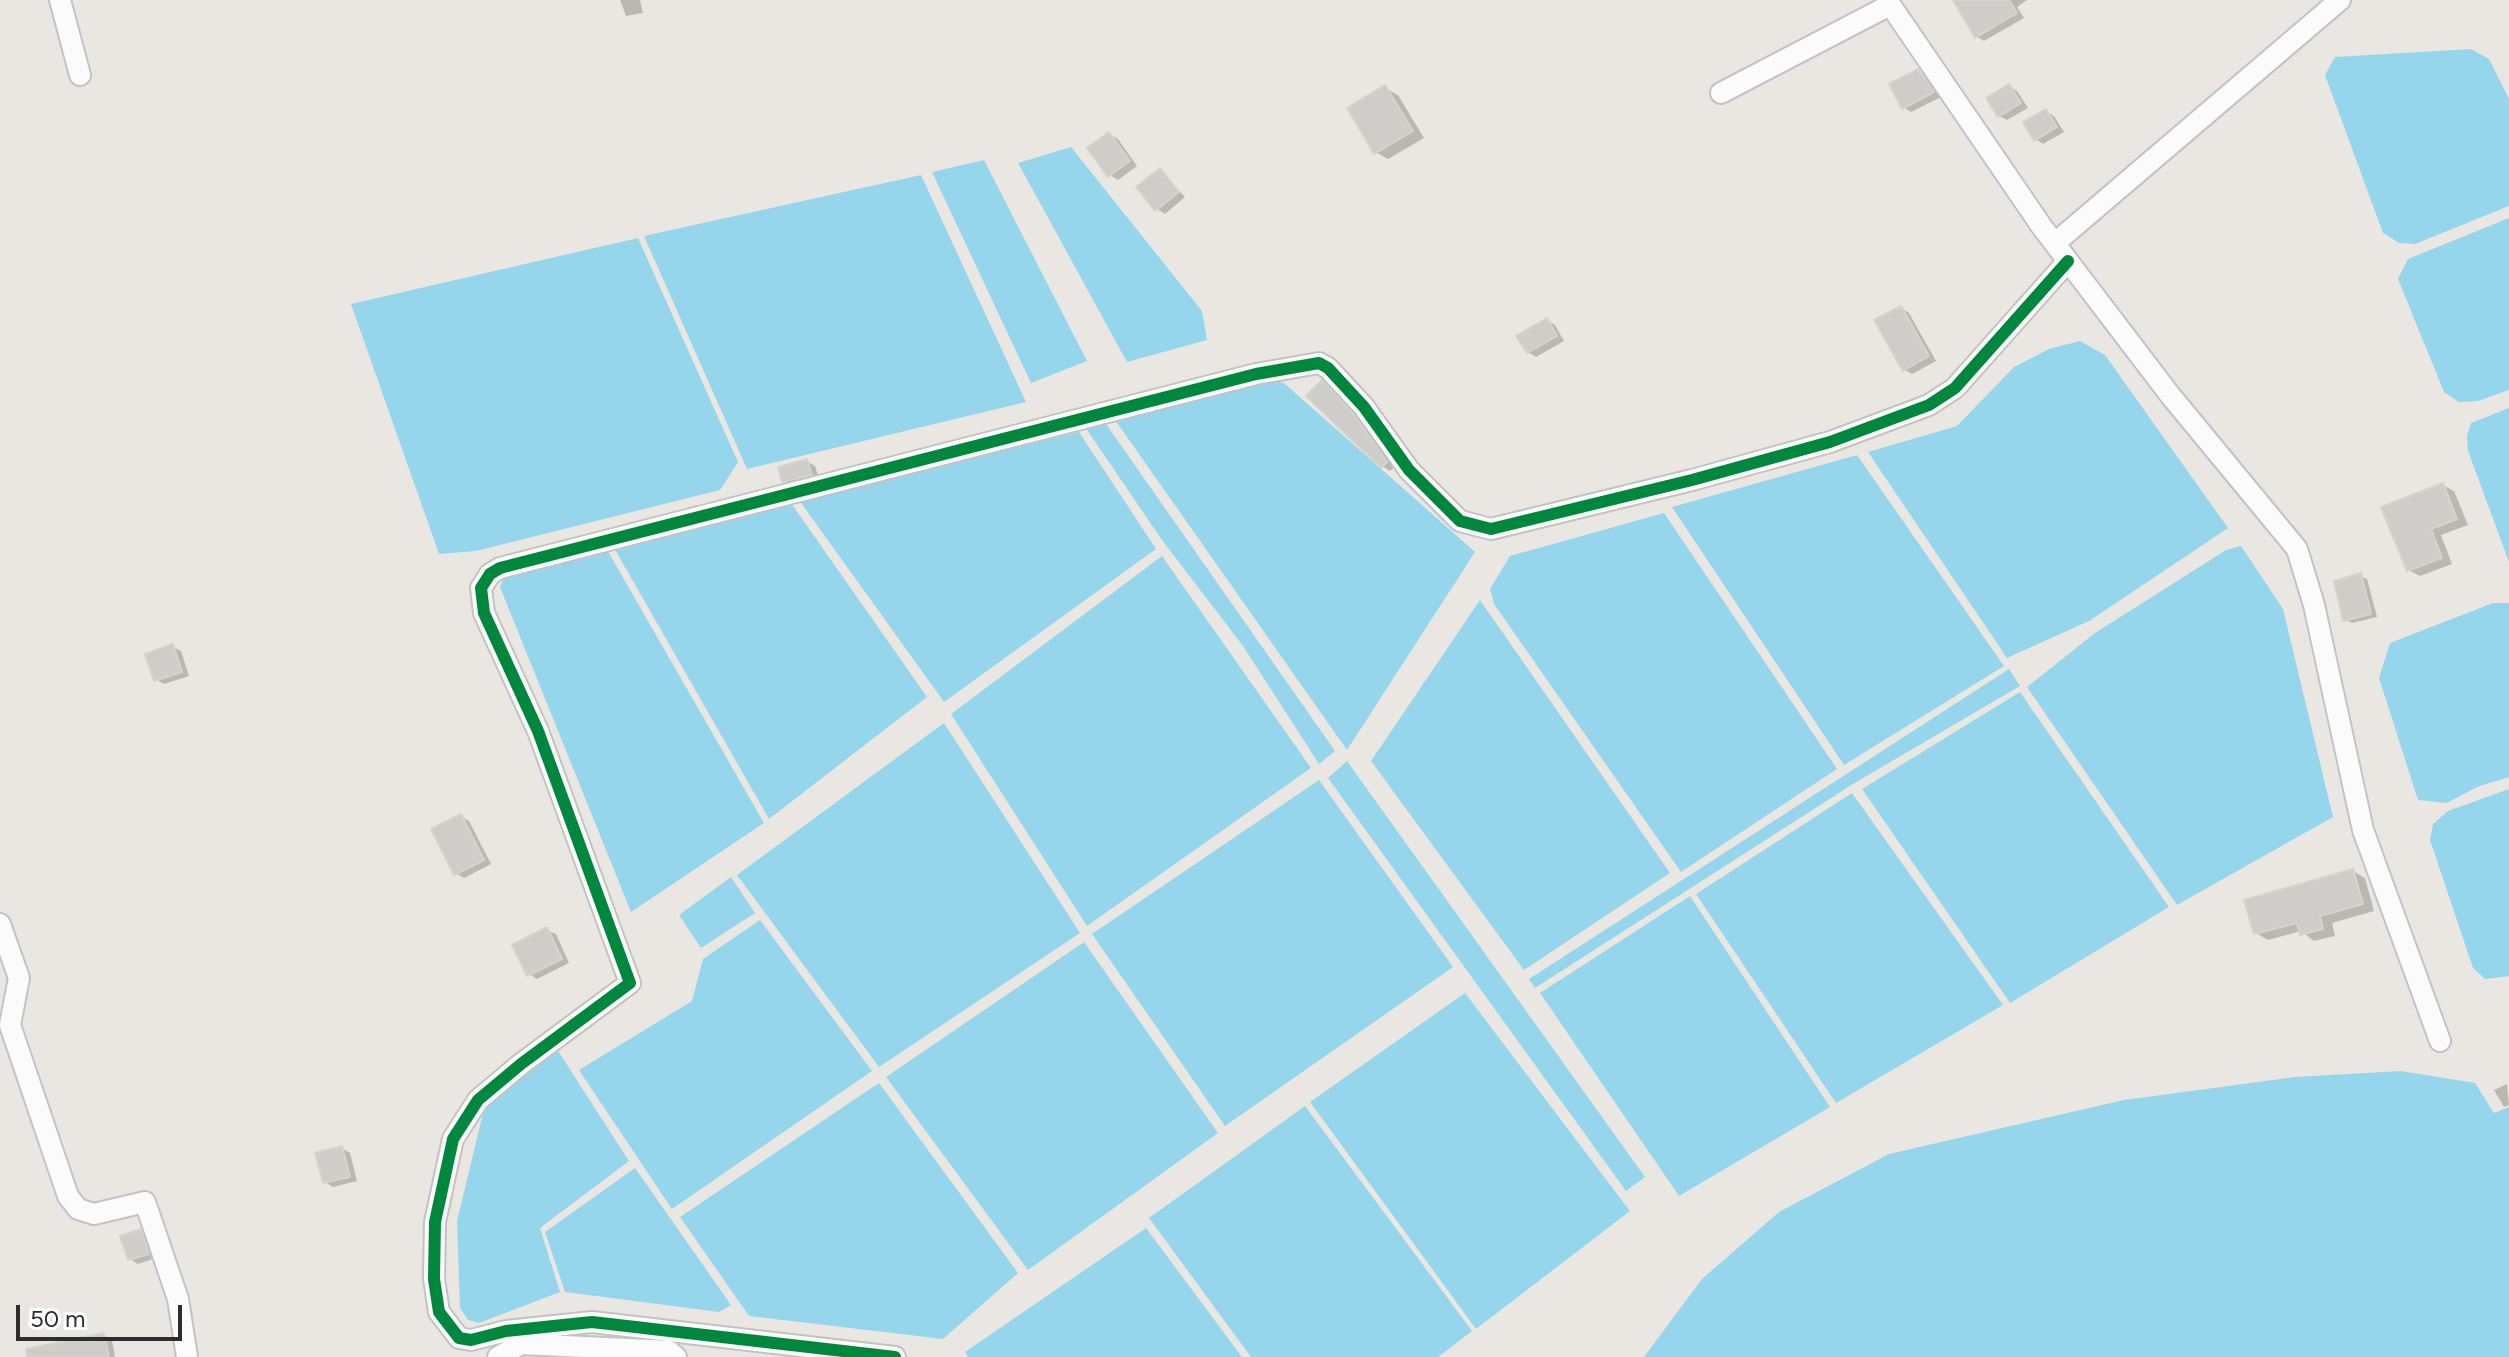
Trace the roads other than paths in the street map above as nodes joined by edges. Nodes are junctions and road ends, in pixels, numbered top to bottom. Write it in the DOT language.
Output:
graph roads {
  1 [pos="60,0"];
  2 [pos="2340,0"];
  3 [pos="1888,2"];
  4 [pos="80,75"];
  5 [pos="1721,93"];
  6 [pos="2055,243"];
  7 [pos="2068,261"];
  8 [pos="0,924"];
  9 [pos="2440,1041"];
  10 [pos="187,1357"];
  11 [pos="498,1357"];
  12 [pos="676,1357"];
  13 [pos="895,1357"];
  1 -- 4 [label="street"];
  2 -- 6 [label="street"];
  3 -- 5 [label="street"];
  3 -- 6 [label="street"];
  6 -- 7 [label="street"];
  7 -- 9 [label="street"];
  7 -- 13 [label="street"];
  8 -- 10 [label="street"];
  11 -- 12 [label="street"];
}
